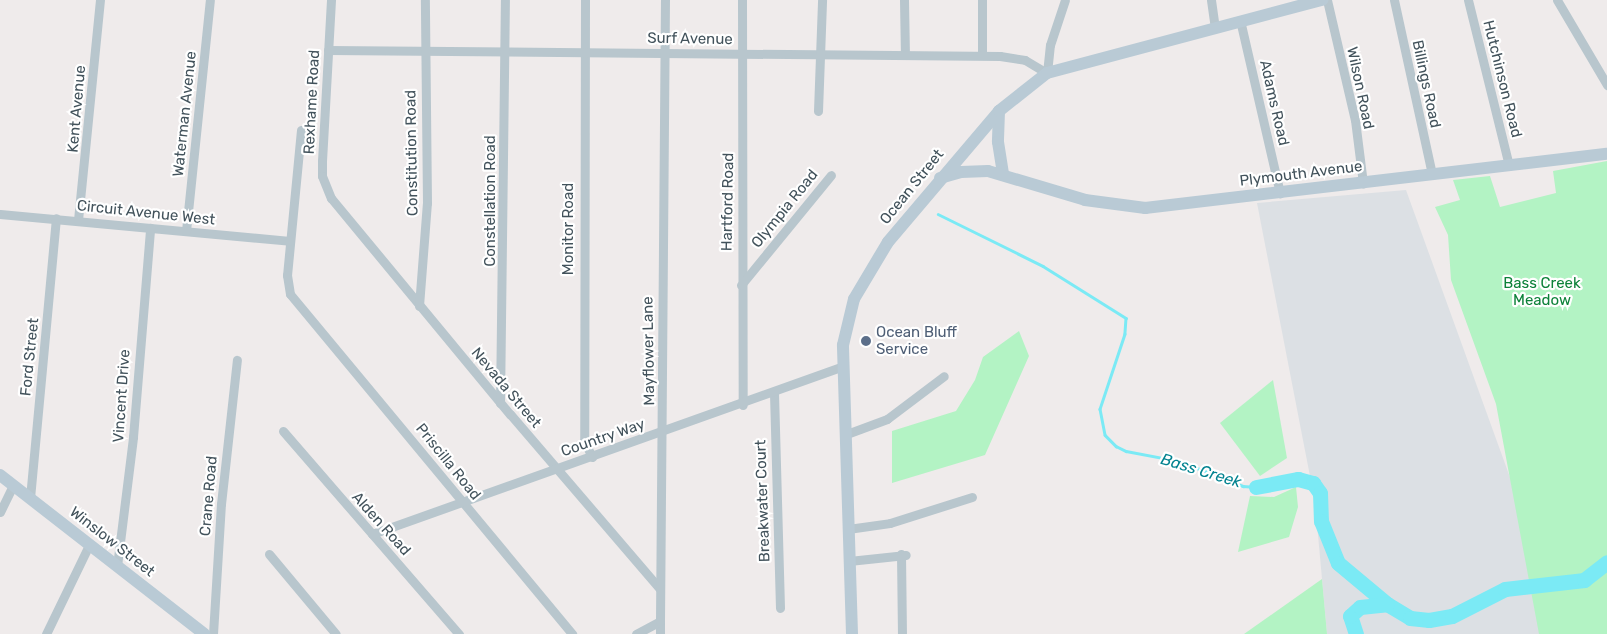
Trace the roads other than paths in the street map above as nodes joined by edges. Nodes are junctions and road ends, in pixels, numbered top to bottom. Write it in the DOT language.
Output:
graph roads {
  1 [pos="100,0"];
  2 [pos="210,0"];
  3 [pos="332,0"];
  4 [pos="425,0"];
  5 [pos="505,0"];
  6 [pos="585,0"];
  7 [pos="665,0"];
  8 [pos="742,0"];
  9 [pos="822,0"];
  10 [pos="904,0"];
  11 [pos="982,0"];
  12 [pos="1065,0"];
  13 [pos="1211,0"];
  14 [pos="1322,0"];
  15 [pos="1327,0"];
  16 [pos="1394,0"];
  17 [pos="1468,0"];
  18 [pos="1557,0"];
  19 [pos="1290,4"];
  20 [pos="1240,20"];
  21 [pos="1215,27"];
  22 [pos="328,50"];
  23 [pos="424,51"];
  24 [pos="505,52"];
  25 [pos="584,52"];
  26 [pos="665,52"];
  27 [pos="742,53"];
  28 [pos="822,53"];
  29 [pos="905,55"];
  30 [pos="982,55"];
  31 [pos="1047,73"];
  32 [pos="1607,85"];
  33 [pos="818,111"];
  34 [pos="999,111"];
  35 [pos="301,130"];
  36 [pos="1607,154"];
  37 [pos="1509,166"];
  38 [pos="1003,174"];
  39 [pos="1432,174"];
  40 [pos="831,175"];
  41 [pos="940,178"];
  42 [pos="1363,183"];
  43 [pos="1280,193"];
  44 [pos="334,202"];
  45 [pos="0,214"];
  46 [pos="56,218"];
  47 [pos="78,220"];
  48 [pos="150,228"];
  49 [pos="186,231"];
  50 [pos="290,241"];
  51 [pos="741,285"];
  52 [pos="419,306"];
  53 [pos="236,360"];
  54 [pos="842,367"];
  55 [pos="944,376"];
  56 [pos="774,393"];
  57 [pos="500,403"];
  58 [pos="743,405"];
  59 [pos="283,431"];
  60 [pos="663,432"];
  61 [pos="844,436"];
  62 [pos="592,457"];
  63 [pos="558,468"];
  64 [pos="0,475"];
  65 [pos="13,485"];
  66 [pos="972,497"];
  67 [pos="30,498"];
  68 [pos="464,503"];
  69 [pos="0,512"];
  70 [pos="848,529"];
  71 [pos="372,534"];
  72 [pos="89,545"];
  73 [pos="268,554"];
  74 [pos="849,561"];
  75 [pos="117,566"];
  76 [pos="660,589"];
  77 [pos="780,608"];
  78 [pos="660,621"];
  79 [pos="46,634"];
  80 [pos="204,634"];
  81 [pos="213,634"];
  82 [pos="336,634"];
  83 [pos="459,634"];
  84 [pos="572,634"];
  85 [pos="636,634"];
  86 [pos="660,634"];
  87 [pos="852,634"];
  88 [pos="902,634"];
  1 -- 47 [label="street, Kent Avenue"];
  2 -- 49 [label="street, Waterman Avenue"];
  3 -- 22 [label="street, Rexhame Road"];
  4 -- 23 [label="street, Constitution Road"];
  5 -- 24 [label="street, Constellation Road"];
  6 -- 25 [label="street, Monitor Road"];
  7 -- 26 [label="street, Mayflower Lane"];
  8 -- 27 [label="street, Hartford Road"];
  9 -- 28 [label="street"];
  10 -- 29 [label="street"];
  11 -- 30 [label="street"];
  12 -- 31 [label="street"];
  13 -- 21 [label="street"];
  14 -- 19 [label="street, Ocean Street"];
  15 -- 42 [label="street, Wilson Road"];
  16 -- 39 [label="street, Billings Road"];
  17 -- 37 [label="street, Hutchinson Road"];
  18 -- 32 [label="street"];
  19 -- 20 [label="street, Ocean Street"];
  20 -- 21 [label="street, Ocean Street"];
  20 -- 43 [label="street, Adams Road"];
  21 -- 31 [label="street, Ocean Street"];
  22 -- 23 [label="street, Surf Avenue"];
  22 -- 44 [label="street, Rexhame Road"];
  23 -- 24 [label="street, Surf Avenue"];
  23 -- 52 [label="street, Constitution Road"];
  24 -- 25 [label="street, Surf Avenue"];
  24 -- 57 [label="street, Constellation Road"];
  25 -- 26 [label="street, Surf Avenue"];
  25 -- 62 [label="street, Monitor Road"];
  26 -- 27 [label="street, Surf Avenue"];
  26 -- 60 [label="street, Mayflower Lane"];
  27 -- 28 [label="street, Surf Avenue"];
  27 -- 51 [label="street, Hartford Road"];
  28 -- 29 [label="street, Surf Avenue"];
  28 -- 33 [label="street"];
  29 -- 30 [label="street, Surf Avenue"];
  30 -- 31 [label="street, Surf Avenue"];
  31 -- 34 [label="street, Ocean Street"];
  34 -- 38 [label="street"];
  34 -- 41 [label="street, Ocean Street"];
  35 -- 50 [label="street, Priscilla Road"];
  36 -- 37 [label="street, Plymouth Avenue"];
  37 -- 39 [label="street, Plymouth Avenue"];
  38 -- 41 [label="street, Plymouth Avenue"];
  38 -- 43 [label="street, Plymouth Avenue"];
  39 -- 42 [label="street, Plymouth Avenue"];
  40 -- 51 [label="street, Olympia Road"];
  41 -- 54 [label="street, Ocean Street"];
  42 -- 43 [label="street, Plymouth Avenue"];
  44 -- 52 [label="street, Nevada Street"];
  45 -- 46 [label="street, Circuit Avenue West"];
  46 -- 47 [label="street, Circuit Avenue West"];
  46 -- 67 [label="street, Ford Street"];
  47 -- 48 [label="street, Circuit Avenue West"];
  48 -- 49 [label="street, Circuit Avenue West"];
  48 -- 75 [label="street, Vincent Drive"];
  49 -- 50 [label="street, Circuit Avenue West"];
  50 -- 68 [label="street, Priscilla Road"];
  51 -- 58 [label="street, Hartford Road"];
  52 -- 57 [label="street, Nevada Street"];
  53 -- 81 [label="street, Crane Road"];
  54 -- 56 [label="street, Country Way"];
  54 -- 61 [label="street, Ocean Street"];
  55 -- 61 [label="street"];
  56 -- 58 [label="street, Country Way"];
  56 -- 77 [label="street, Breakwater Court"];
  57 -- 63 [label="street, Nevada Street"];
  58 -- 60 [label="street, Country Way"];
  59 -- 71 [label="street, Alden Road"];
  60 -- 62 [label="street, Country Way"];
  60 -- 76 [label="street, Mayflower Lane"];
  61 -- 70 [label="street, Ocean Street"];
  62 -- 63 [label="street, Country Way"];
  63 -- 68 [label="street, Country Way"];
  63 -- 76 [label="street, Nevada Street"];
  64 -- 65 [label="street, Winslow Street"];
  65 -- 67 [label="street, Winslow Street"];
  65 -- 69 [label="street"];
  66 -- 70 [label="street"];
  67 -- 72 [label="street, Winslow Street"];
  68 -- 71 [label="street, Country Way"];
  68 -- 84 [label="street, Priscilla Road"];
  70 -- 74 [label="street, Ocean Street"];
  71 -- 83 [label="street, Alden Road"];
  72 -- 75 [label="street, Winslow Street"];
  72 -- 79 [label="street"];
  73 -- 82 [label="street"];
  74 -- 87 [label="street, Ocean Street"];
  74 -- 88 [label="street"];
  75 -- 80 [label="street, Winslow Street"];
  76 -- 78 [label="street, Mayflower Lane"];
  78 -- 85 [label="street"];
  78 -- 86 [label="street, Mayflower Lane"];
}
